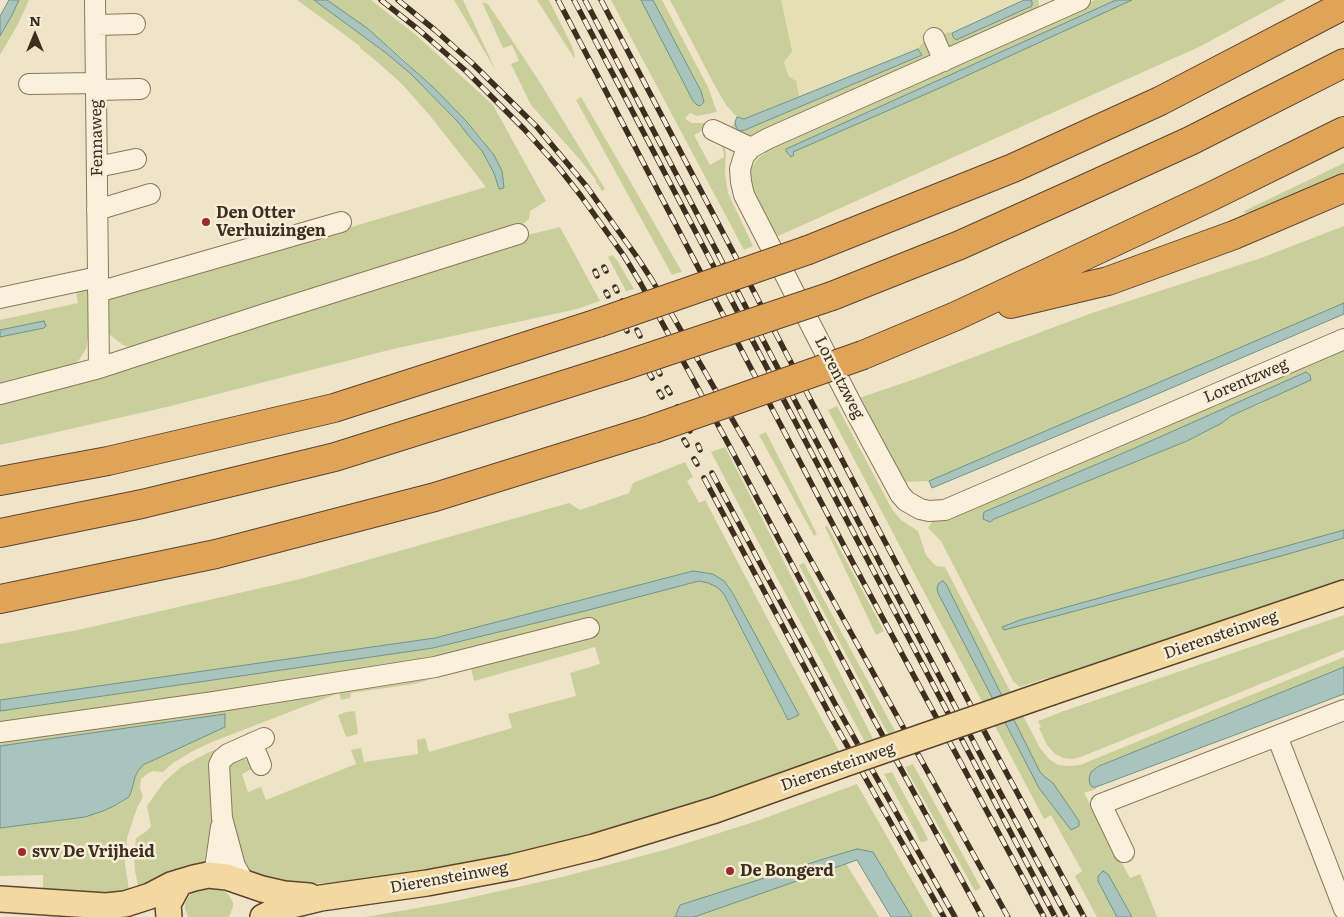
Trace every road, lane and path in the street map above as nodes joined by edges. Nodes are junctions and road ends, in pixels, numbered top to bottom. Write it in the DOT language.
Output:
graph roads {
  1 [pos="96,0"];
  2 [pos="1080,0"];
  3 [pos="1337,0"];
  4 [pos="1344,5"];
  5 [pos="1047,7"];
  6 [pos="135,24"];
  7 [pos="96,25"];
  8 [pos="934,38"];
  9 [pos="1282,38"];
  10 [pos="944,61"];
  11 [pos="1344,63"];
  12 [pos="29,84"];
  13 [pos="96,87"];
  14 [pos="140,90"];
  15 [pos="713,130"];
  16 [pos="1344,131"];
  17 [pos="751,148"];
  18 [pos="136,159"];
  19 [pos="97,167"];
  20 [pos="1344,188"];
  21 [pos="150,194"];
  22 [pos="97,210"];
  23 [pos="340,222"];
  24 [pos="518,234"];
  25 [pos="98,284"];
  26 [pos="0,298"];
  27 [pos="956,316"];
  28 [pos="1344,339"];
  29 [pos="99,368"];
  30 [pos="0,394"];
  31 [pos="0,481"];
  32 [pos="0,533"];
  33 [pos="1344,593"];
  34 [pos="0,599"];
  35 [pos="589,628"];
  36 [pos="1344,710"];
  37 [pos="0,732"];
  38 [pos="1277,736"];
  39 [pos="261,766"];
  40 [pos="222,818"];
  41 [pos="1124,852"];
  42 [pos="214,876"];
  43 [pos="180,882"];
  44 [pos="244,882"];
  45 [pos="321,898"];
  46 [pos="0,899"];
  47 [pos="1344,909"];
  48 [pos="0,917"];
  49 [pos="93,917"];
  50 [pos="169,917"];
  51 [pos="245,917"];
  52 [pos="263,917"];
  1 -- 7 [label="street, Fennaweg"];
  2 -- 5 [label="street"];
  3 -- 9 [label="highway"];
  4 -- 9 [label="highway"];
  5 -- 10 [label="street"];
  6 -- 7 [label="street"];
  7 -- 13 [label="street, Fennaweg"];
  8 -- 10 [label="street"];
  9 -- 31 [label="highway, bridge"];
  10 -- 17 [label="street"];
  11 -- 32 [label="highway, bridge"];
  12 -- 13 [label="street"];
  13 -- 14 [label="street"];
  13 -- 19 [label="street, Fennaweg"];
  15 -- 17 [label="street"];
  16 -- 27 [label="highway"];
  17 -- 28 [label="street, Lorentzweg"];
  18 -- 19 [label="street"];
  19 -- 22 [label="street, Fennaweg"];
  20 -- 27 [label="highway"];
  21 -- 22 [label="street"];
  22 -- 25 [label="street, Fennaweg"];
  23 -- 25 [label="street"];
  24 -- 29 [label="street"];
  25 -- 26 [label="street"];
  25 -- 29 [label="street, Fennaweg"];
  27 -- 34 [label="highway, bridge"];
  29 -- 30 [label="street"];
  33 -- 45 [label="main road, Dierensteinweg, bridge"];
  35 -- 37 [label="street"];
  36 -- 38 [label="street"];
  38 -- 41 [label="street"];
  38 -- 47 [label="street"];
  39 -- 40 [label="street"];
  40 -- 42 [label="street"];
  40 -- 44 [label="street"];
  42 -- 43 [label="main road, Dierensteinweg"];
  42 -- 44 [label="main road, Dierensteinweg"];
  43 -- 46 [label="main road"];
  43 -- 50 [label="main road"];
  44 -- 45 [label="main road, Dierensteinweg"];
  44 -- 51 [label="main road"];
  45 -- 52 [label="main road, Dierensteinweg"];
  48 -- 49 [label="main road"];
}
